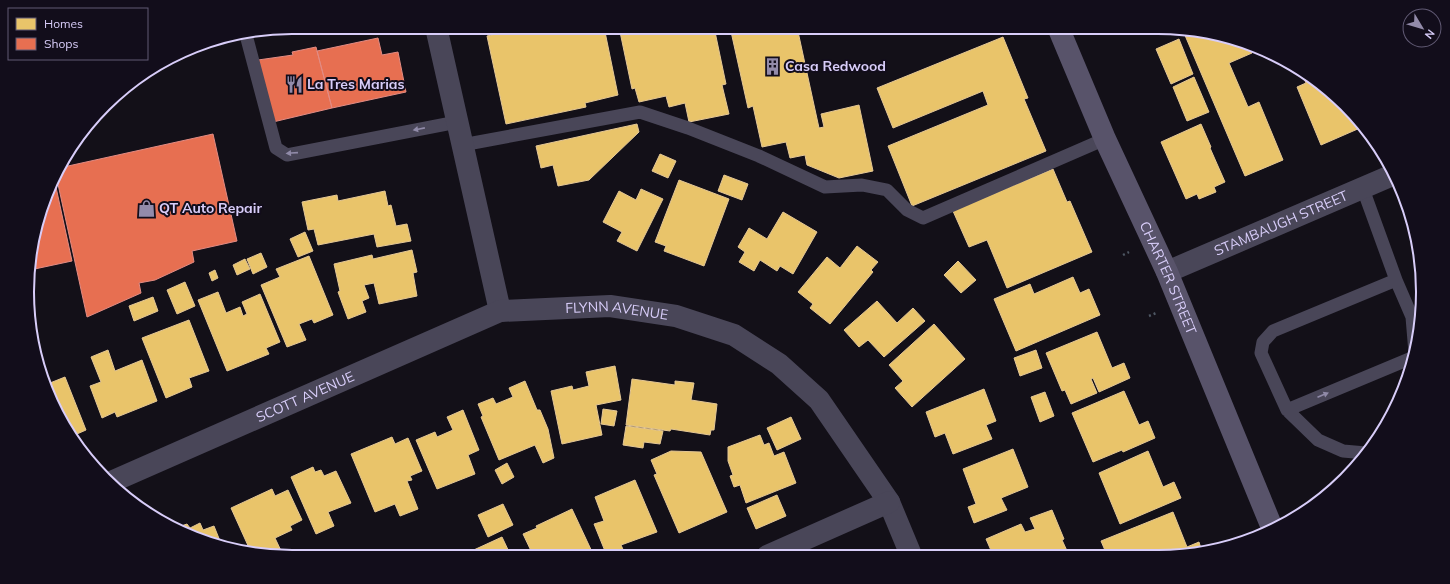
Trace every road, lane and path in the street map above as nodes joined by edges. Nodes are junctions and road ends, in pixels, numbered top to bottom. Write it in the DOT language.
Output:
graph roads {
  1 [pos="438,34"];
  2 [pos="1061,34"];
  3 [pos="247,38"];
  4 [pos="457,122"];
  5 [pos="1106,139"];
  6 [pos="462,144"];
  7 [pos="1389,177"];
  8 [pos="1363,189"];
  9 [pos="1130,252"];
  10 [pos="1123,255"];
  11 [pos="1167,272"];
  12 [pos="1396,280"];
  13 [pos="500,311"];
  14 [pos="1413,332"];
  15 [pos="1407,360"];
  16 [pos="1287,410"];
  17 [pos="1360,452"];
  18 [pos="116,480"];
  19 [pos="888,502"];
  20 [pos="1270,524"];
  21 [pos="780,550"];
  22 [pos="909,550"];
  1 -- 4 [label="street"];
  2 -- 5 [label="street, CHARTER STREET"];
  4 -- 3 [label="lane, one-way"];
  4 -- 6 [label="street"];
  5 -- 6 [label="lane"];
  5 -- 11 [label="street, CHARTER STREET"];
  6 -- 13 [label="street"];
  7 -- 8 [label="street, STAMBAUGH STREET"];
  8 -- 11 [label="street, STAMBAUGH STREET"];
  8 -- 12 [label="lane"];
  9 -- 10 [label="path"];
  11 -- 20 [label="street, CHARTER STREET"];
  12 -- 14 [label="lane"];
  12 -- 16 [label="lane"];
  13 -- 18 [label="street, SCOTT AVENUE"];
  13 -- 19 [label="street, FLYNN AVENUE"];
  16 -- 15 [label="lane, one-way"];
  16 -- 17 [label="lane"];
  19 -- 21 [label="street"];
  19 -- 22 [label="street, FLYNN AVENUE"];
}
